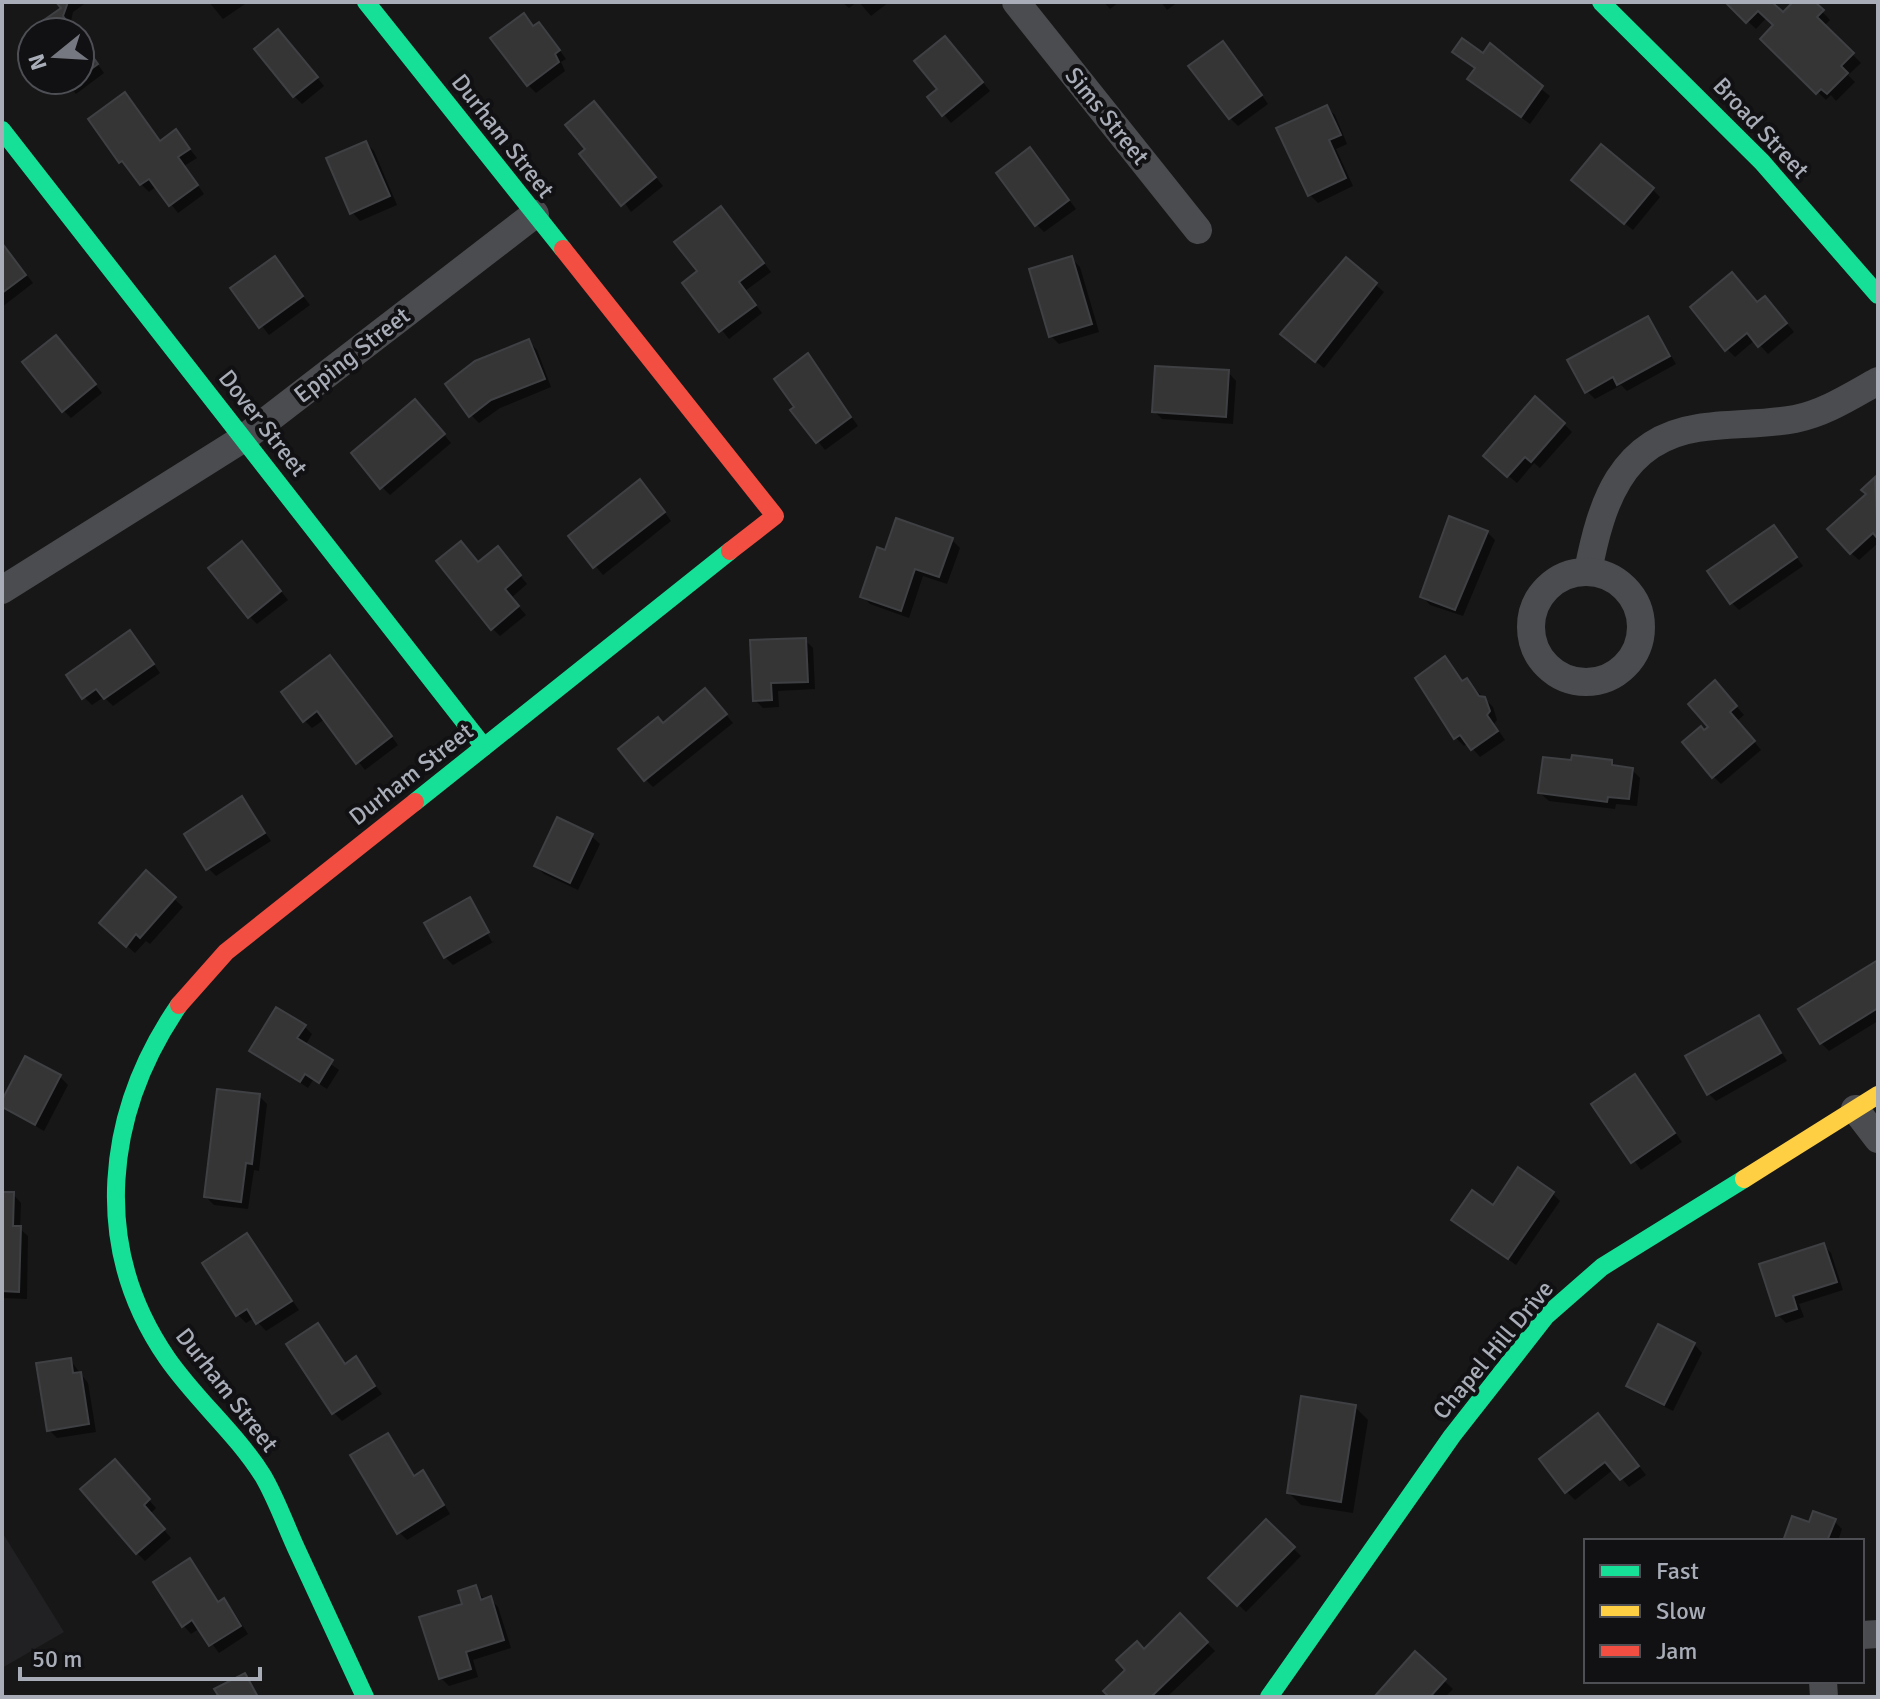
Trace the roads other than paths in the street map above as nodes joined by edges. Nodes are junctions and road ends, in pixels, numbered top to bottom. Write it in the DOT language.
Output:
graph roads {
  1 [pos="366,2"];
  2 [pos="1016,2"];
  3 [pos="1601,2"];
  4 [pos="2,130"];
  5 [pos="535,214"];
  6 [pos="1198,230"];
  7 [pos="1878,295"];
  8 [pos="1878,381"];
  9 [pos="244,438"];
  10 [pos="1588,571"];
  11 [pos="2,590"];
  12 [pos="484,747"];
  13 [pos="1866,1102"];
  14 [pos="1878,1139"];
  15 [pos="365,1697"];
  16 [pos="1269,1697"];
  1 -- 5 [label="street, Durham Street"];
  2 -- 6 [label="street, Sims Street"];
  3 -- 7 [label="street, Broad Street"];
  4 -- 9 [label="street, Dover Street"];
  5 -- 9 [label="street, Epping Street"];
  5 -- 12 [label="street, Durham Street"];
  8 -- 10 [label="street"];
  9 -- 11 [label="street, Epping Street"];
  9 -- 12 [label="street, Dover Street"];
  12 -- 15 [label="street, Durham Street"];
  13 -- 14 [label="street"];
  13 -- 16 [label="street, Chapel Hill Drive"];
}
